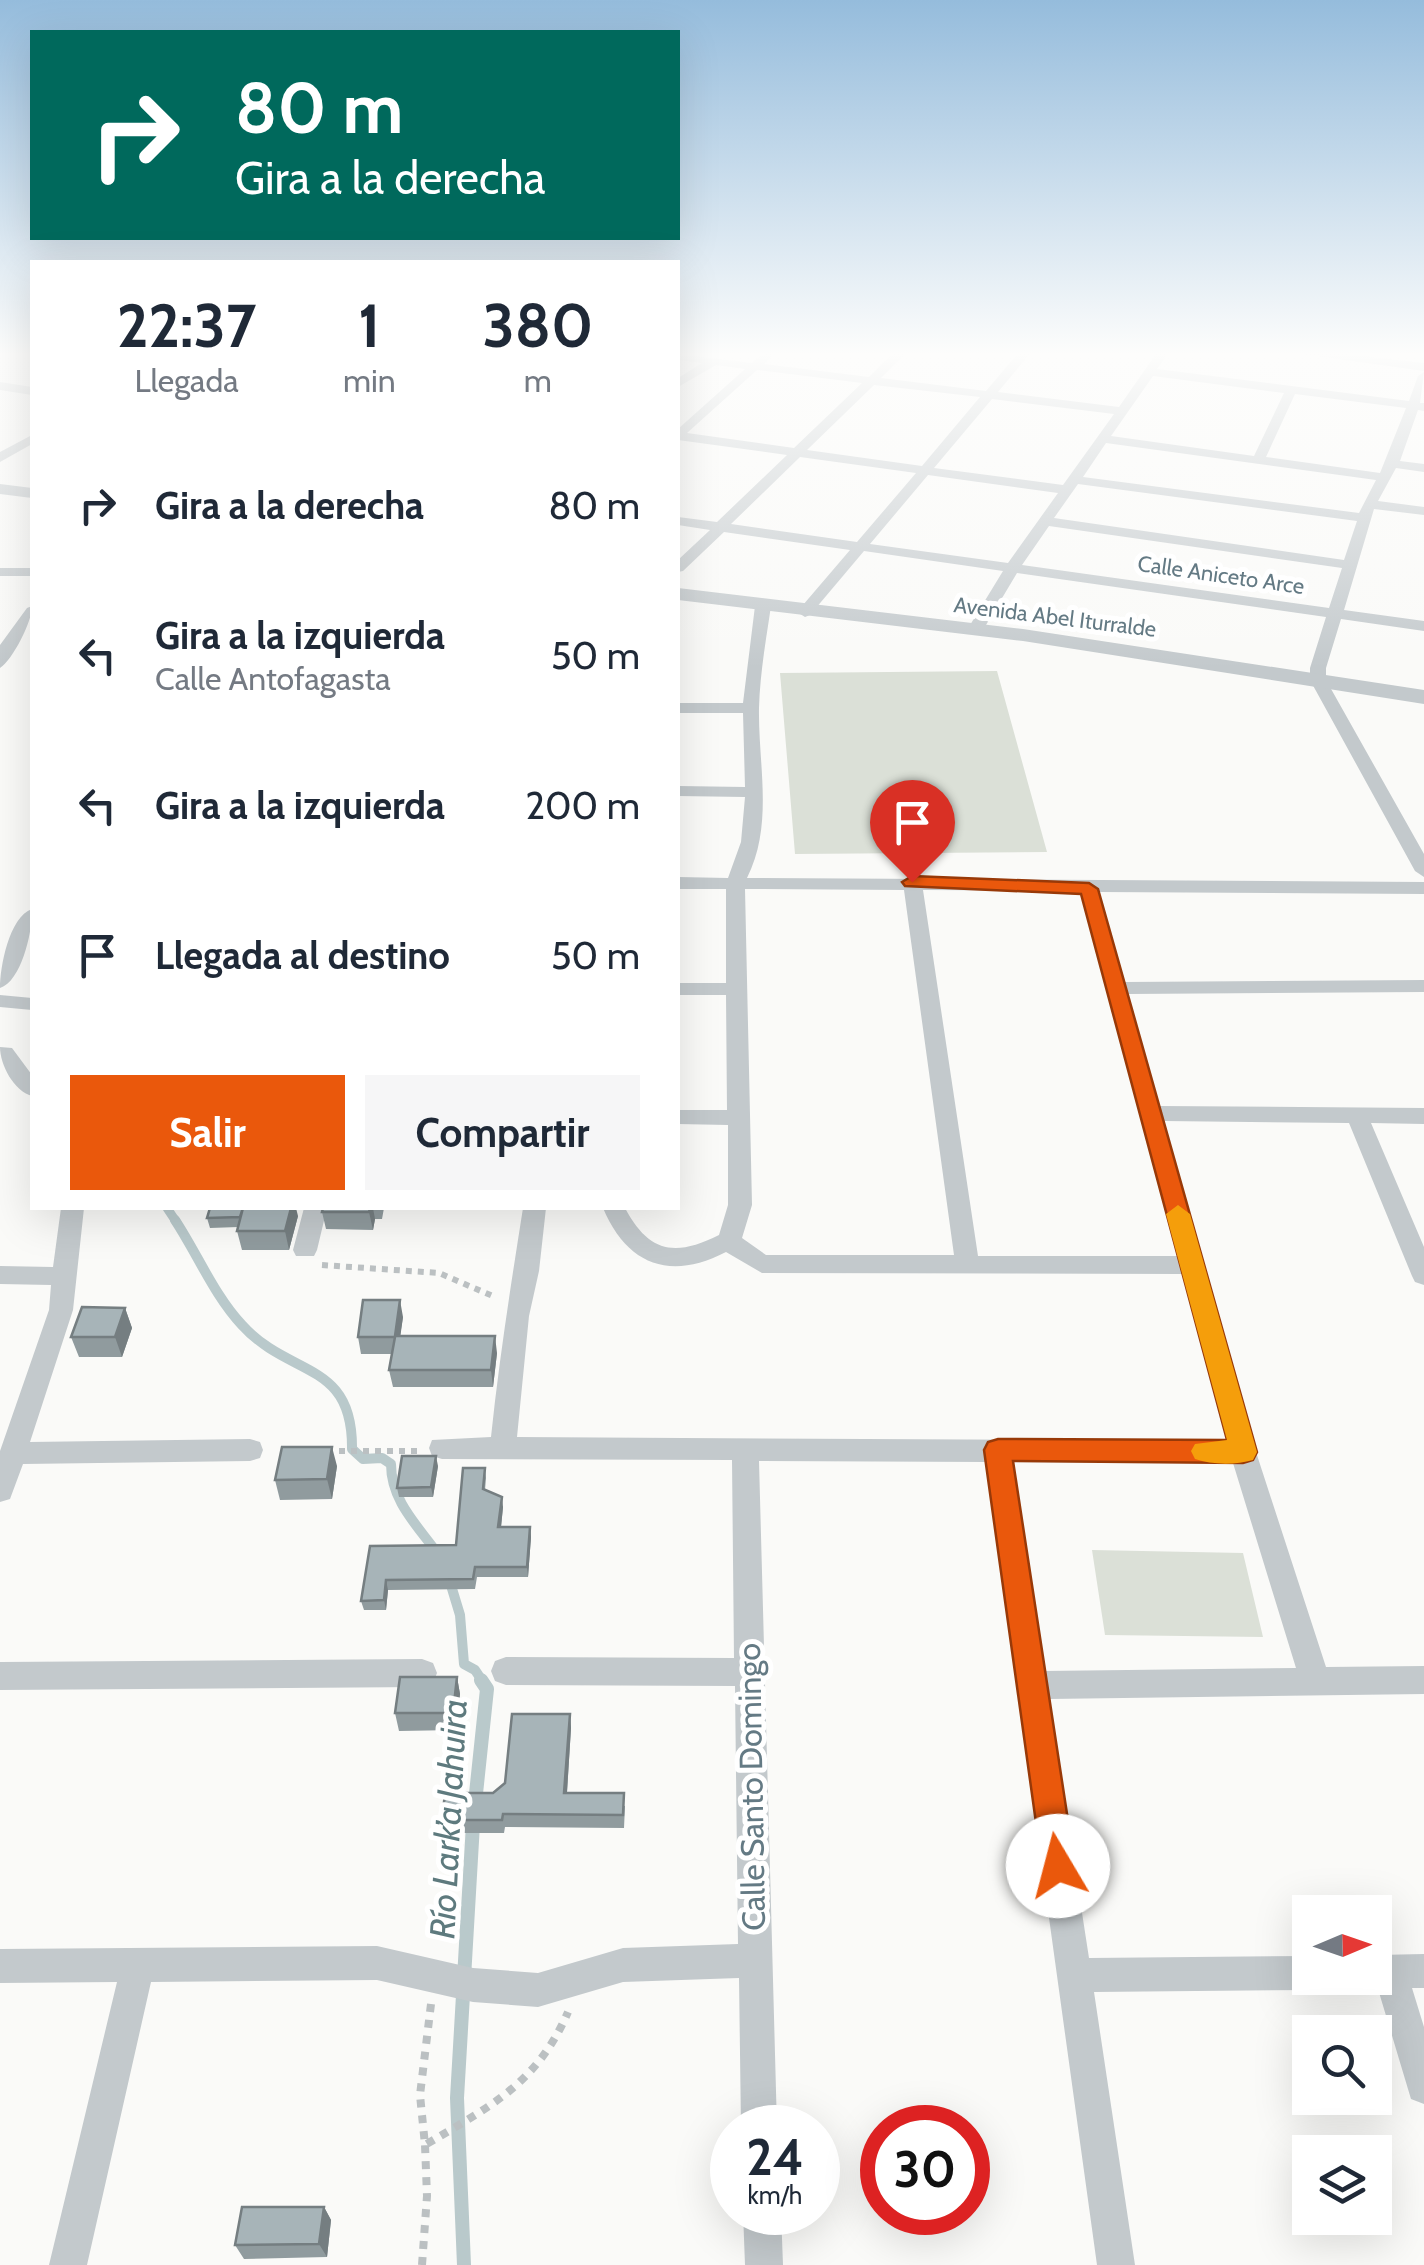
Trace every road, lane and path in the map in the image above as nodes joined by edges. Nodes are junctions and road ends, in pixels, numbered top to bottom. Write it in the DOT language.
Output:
graph roads {
  1 [pos="791,457"];
  2 [pos="831,457"];
  3 [pos="934,457"];
  4 [pos="1089,457"];
  5 [pos="1234,457"];
  6 [pos="1260,457"];
  7 [pos="1393,457"];
  8 [pos="1258,460"];
  9 [pos="1424,468"];
  10 [pos="923,469"];
  11 [pos="1387,470"];
  12 [pos="1071,485"];
  13 [pos="0,489"];
  14 [pos="30,493"];
  15 [pos="1368,511"];
  16 [pos="1424,512"];
  17 [pos="680,521"];
  18 [pos="1046,521"];
  19 [pos="723,527"];
  20 [pos="857,548"];
  21 [pos="1350,565"];
  22 [pos="680,566"];
  23 [pos="1011,570"];
  24 [pos="0,572"];
  25 [pos="30,572"];
  26 [pos="680,594"];
  27 [pos="763,606"];
  28 [pos="804,612"];
  29 [pos="1334,614"];
  30 [pos="30,618"];
  31 [pos="1424,626"];
  32 [pos="975,630"];
  33 [pos="0,663"];
  34 [pos="1318,680"];
  35 [pos="1424,697"];
  36 [pos="680,708"];
  37 [pos="750,708"];
  38 [pos="680,792"];
  39 [pos="753,792"];
  40 [pos="1424,871"];
  41 [pos="735,882"];
  42 [pos="912,882"];
  43 [pos="680,883"];
  44 [pos="1424,888"];
  45 [pos="1089,889"];
  46 [pos="30,919"];
  47 [pos="0,982"];
  48 [pos="1424,986"];
  49 [pos="1116,988"];
  50 [pos="680,989"];
  51 [pos="736,989"];
  52 [pos="0,1001"];
  53 [pos="30,1004"];
  54 [pos="2,1054"];
  55 [pos="30,1087"];
  56 [pos="1150,1113"];
  57 [pos="1357,1116"];
  58 [pos="1424,1116"];
  59 [pos="680,1117"];
  60 [pos="738,1118"];
  61 [pos="72,1210"];
  62 [pos="314,1210"];
  63 [pos="534,1210"];
  64 [pos="615,1210"];
  65 [pos="729,1240"];
  66 [pos="305,1250"];
  67 [pos="1422,1264"];
  68 [pos="1192,1265"];
  69 [pos="967,1266"];
  70 [pos="0,1275"];
  71 [pos="64,1276"];
  72 [pos="516,1316"];
  73 [pos="744,1446"];
  74 [pos="442,1448"];
  75 [pos="503,1448"];
  76 [pos="250,1450"];
  77 [pos="324,1450"];
  78 [pos="998,1450"];
  79 [pos="1243,1452"];
  80 [pos="14,1453"];
  81 [pos="0,1492"];
  82 [pos="506,1671"];
  83 [pos="749,1672"];
  84 [pos="422,1673"];
  85 [pos="0,1676"];
  86 [pos="1315,1679"];
  87 [pos="1424,1680"];
  88 [pos="1034,1684"];
  89 [pos="753,1960"];
  90 [pos="0,1966"];
  91 [pos="138,1966"];
  92 [pos="1396,1972"];
  93 [pos="1292,1973"];
  94 [pos="1073,1975"];
  95 [pos="432,1976"];
  96 [pos="578,1980"];
  97 [pos="1424,2086"];
  98 [pos="758,2105"];
  99 [pos="427,2144"];
  100 [pos="763,2235"];
  101 [pos="68,2265"];
  102 [pos="422,2265"];
  103 [pos="764,2265"];
  104 [pos="1116,2265"];
  1 -- 19 [label="street"];
  2 -- 10 [label="street"];
  3 -- 10 [label="street"];
  4 -- 12 [label="street"];
  5 -- 8 [label="street"];
  6 -- 8 [label="street"];
  7 -- 11 [label="street"];
  8 -- 11 [label="street"];
  9 -- 11 [label="street"];
  10 -- 12 [label="street"];
  10 -- 20 [label="street"];
  11 -- 15 [label="street"];
  12 -- 15 [label="street"];
  12 -- 18 [label="street"];
  13 -- 14 [label="street"];
  15 -- 16 [label="street"];
  15 -- 21 [label="street"];
  17 -- 19 [label="street, Calle Aniceto Arce"];
  18 -- 21 [label="street"];
  18 -- 23 [label="street"];
  19 -- 20 [label="street, Calle Aniceto Arce"];
  19 -- 22 [label="street"];
  20 -- 23 [label="street, Calle Aniceto Arce"];
  20 -- 28 [label="street"];
  21 -- 29 [label="street"];
  23 -- 29 [label="street, Calle Aniceto Arce"];
  23 -- 32 [label="street"];
  24 -- 25 [label="street"];
  26 -- 27 [label="street, Avenida Abel Iturralde"];
  27 -- 28 [label="street, Avenida Abel Iturralde"];
  27 -- 37 [label="street"];
  28 -- 32 [label="street, Avenida Abel Iturralde"];
  29 -- 31 [label="street, Calle Aniceto Arce"];
  29 -- 34 [label="street"];
  30 -- 33 [label="street"];
  32 -- 34 [label="street, Avenida Abel Iturralde"];
  34 -- 35 [label="street, Avenida Abel Iturralde"];
  34 -- 40 [label="street"];
  36 -- 37 [label="street"];
  37 -- 39 [label="street"];
  38 -- 39 [label="street"];
  39 -- 41 [label="street"];
  41 -- 42 [label="street"];
  41 -- 43 [label="street"];
  41 -- 51 [label="street"];
  42 -- 45 [label="street"];
  42 -- 69 [label="street"];
  44 -- 45 [label="street"];
  45 -- 49 [label="street"];
  46 -- 47 [label="street"];
  48 -- 49 [label="street"];
  49 -- 56 [label="street"];
  50 -- 51 [label="street"];
  51 -- 60 [label="street"];
  52 -- 53 [label="street"];
  54 -- 55 [label="street"];
  56 -- 57 [label="street"];
  56 -- 68 [label="street"];
  57 -- 58 [label="street"];
  57 -- 67 [label="street"];
  59 -- 60 [label="street"];
  60 -- 65 [label="street"];
  61 -- 71 [label="street"];
  62 -- 66 [label="street"];
  63 -- 72 [label="street"];
  64 -- 65 [label="street"];
  65 -- 69 [label="street"];
  66 -- 72 [label="path"];
  68 -- 69 [label="street"];
  68 -- 79 [label="street"];
  70 -- 71 [label="street"];
  71 -- 80 [label="street"];
  72 -- 75 [label="street"];
  73 -- 75 [label="street"];
  73 -- 78 [label="street"];
  73 -- 83 [label="street, Calle Santo Domingo"];
  74 -- 75 [label="street"];
  74 -- 77 [label="path"];
  76 -- 80 [label="street"];
  78 -- 79 [label="street"];
  78 -- 88 [label="street"];
  79 -- 86 [label="street"];
  80 -- 81 [label="street"];
  82 -- 83 [label="street"];
  83 -- 89 [label="street, Calle Santo Domingo"];
  84 -- 85 [label="street"];
  86 -- 87 [label="street"];
  86 -- 88 [label="street"];
  88 -- 94 [label="street"];
  89 -- 96 [label="street"];
  89 -- 98 [label="street, Calle Santo Domingo"];
  90 -- 91 [label="street"];
  91 -- 95 [label="street"];
  91 -- 101 [label="street"];
  92 -- 97 [label="street"];
  93 -- 94 [label="street"];
  94 -- 104 [label="street"];
  95 -- 96 [label="street"];
  95 -- 99 [label="path"];
  96 -- 99 [label="path"];
  99 -- 102 [label="path"];
  100 -- 103 [label="street"];
}
